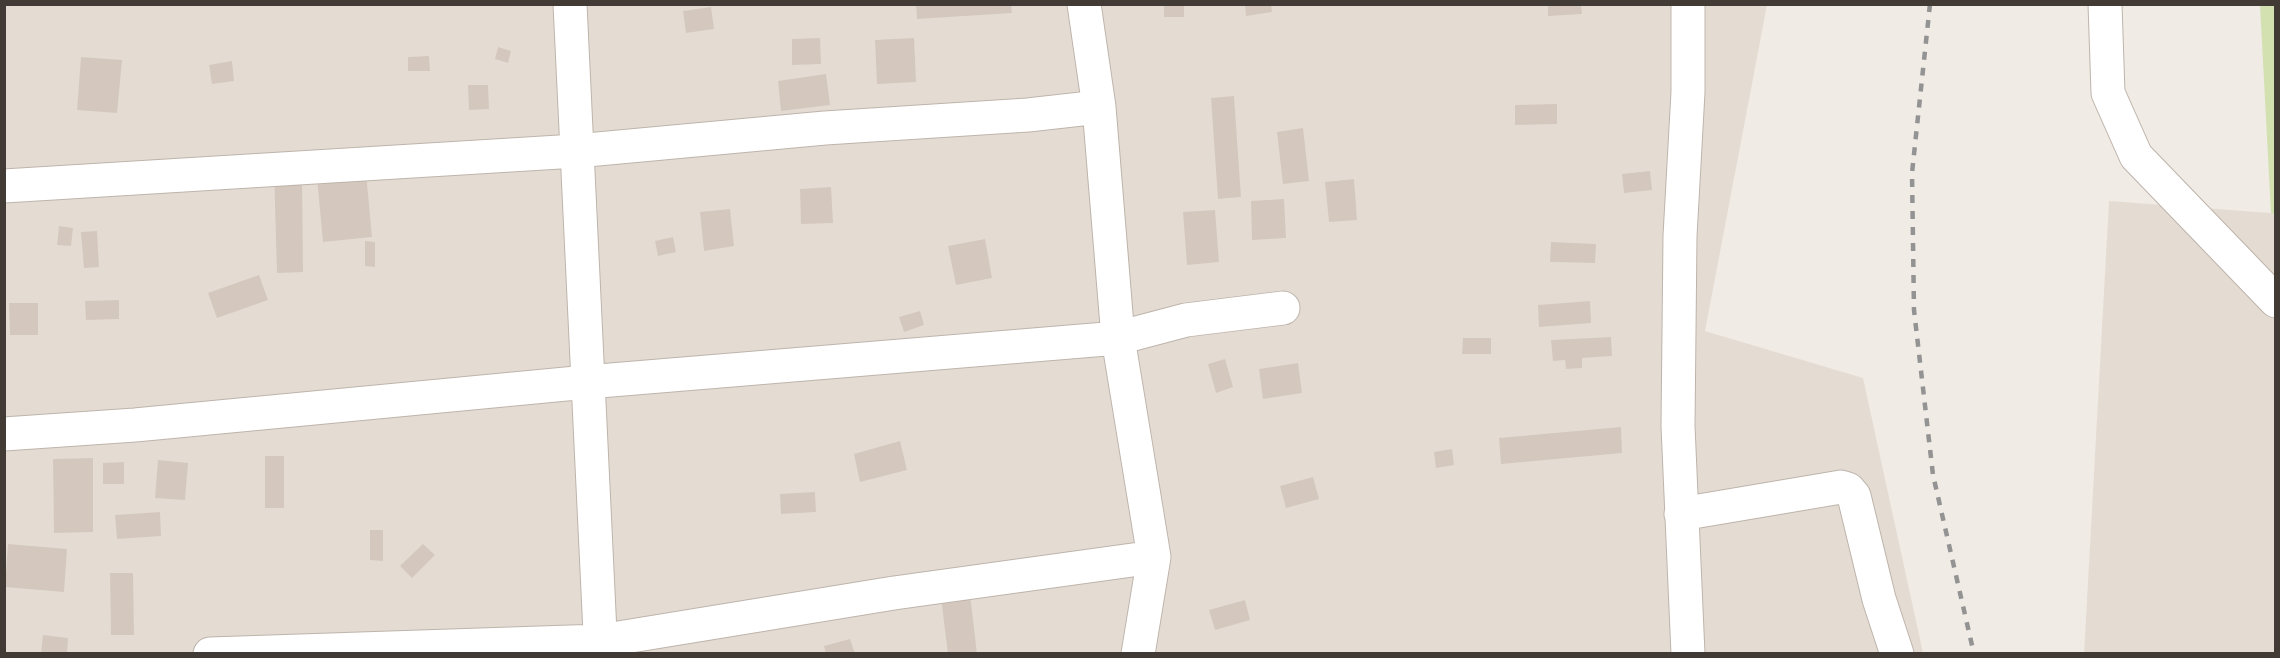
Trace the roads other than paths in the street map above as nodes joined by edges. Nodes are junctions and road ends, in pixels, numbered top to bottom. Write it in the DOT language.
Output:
graph roads {
  1 [pos="570,4"];
  2 [pos="1084,4"];
  3 [pos="1688,4"];
  4 [pos="2105,4"];
  5 [pos="1099,107"];
  6 [pos="576,151"];
  7 [pos="4,186"];
  8 [pos="2276,301"];
  9 [pos="1283,308"];
  10 [pos="1118,338"];
  11 [pos="587,382"];
  12 [pos="4,434"];
  13 [pos="1681,514"];
  14 [pos="1154,557"];
  15 [pos="600,647"];
  16 [pos="210,654"];
  17 [pos="1138,654"];
  18 [pos="1688,654"];
  19 [pos="1897,654"];
  1 -- 6 [label="street"];
  2 -- 5 [label="street"];
  3 -- 13 [label="street"];
  4 -- 8 [label="street"];
  5 -- 6 [label="street"];
  5 -- 10 [label="street"];
  6 -- 7 [label="street"];
  6 -- 11 [label="street"];
  9 -- 10 [label="street"];
  10 -- 11 [label="street"];
  10 -- 14 [label="street"];
  11 -- 12 [label="street"];
  11 -- 15 [label="street"];
  13 -- 18 [label="street"];
  13 -- 19 [label="street"];
  14 -- 15 [label="street"];
  14 -- 17 [label="street"];
  15 -- 16 [label="street"];
}
